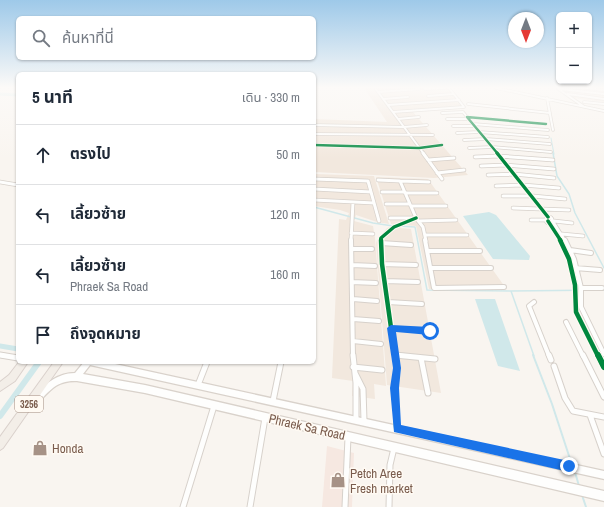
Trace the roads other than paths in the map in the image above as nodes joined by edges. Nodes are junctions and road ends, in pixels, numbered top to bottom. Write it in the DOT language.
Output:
graph roads {
  1 [pos="393,112"];
  2 [pos="398,112"];
  3 [pos="538,112"];
  4 [pos="442,113"];
  5 [pos="550,113"];
  6 [pos="419,117"];
  7 [pos="468,118"];
  8 [pos="398,119"];
  9 [pos="448,119"];
  10 [pos="546,124"];
  11 [pos="316,125"];
  12 [pos="427,125"];
  13 [pos="474,125"];
  14 [pos="453,126"];
  15 [pos="404,127"];
  16 [pos="548,130"];
  17 [pos="553,130"];
  18 [pos="478,132"];
  19 [pos="457,133"];
  20 [pos="316,134"];
  21 [pos="433,135"];
  22 [pos="410,136"];
  23 [pos="548,137"];
  24 [pos="464,140"];
  25 [pos="486,140"];
  26 [pos="550,144"];
  27 [pos="316,145"];
  28 [pos="442,145"];
  29 [pos="492,147"];
  30 [pos="419,148"];
  31 [pos="469,148"];
  32 [pos="551,152"];
  33 [pos="499,156"];
  34 [pos="475,157"];
  35 [pos="454,158"];
  36 [pos="428,160"];
  37 [pos="553,160"];
  38 [pos="506,165"];
  39 [pos="481,166"];
  40 [pos="554,169"];
  41 [pos="464,170"];
  42 [pos="437,172"];
  43 [pos="514,174"];
  44 [pos="488,175"];
  45 [pos="554,178"];
  46 [pos="316,179"];
  47 [pos="442,179"];
  48 [pos="378,180"];
  49 [pos="400,181"];
  50 [pos="0,182"];
  51 [pos="429,182"];
  52 [pos="16,185"];
  53 [pos="523,185"];
  54 [pos="496,186"];
  55 [pos="559,188"];
  56 [pos="316,189"];
  57 [pos="371,192"];
  58 [pos="382,192"];
  59 [pos="405,193"];
  60 [pos="437,193"];
  61 [pos="504,196"];
  62 [pos="533,196"];
  63 [pos="564,199"];
  64 [pos="316,200"];
  65 [pos="353,202"];
  66 [pos="374,203"];
  67 [pos="386,204"];
  68 [pos="410,205"];
  69 [pos="446,206"];
  70 [pos="513,208"];
  71 [pos="542,208"];
  72 [pos="569,210"];
  73 [pos="390,218"];
  74 [pos="417,219"];
  75 [pos="456,220"];
  76 [pos="531,220"];
  77 [pos="547,220"];
  78 [pos="379,221"];
  79 [pos="553,221"];
  80 [pos="572,223"];
  81 [pos="351,234"];
  82 [pos="373,234"];
  83 [pos="562,234"];
  84 [pos="425,235"];
  85 [pos="467,235"];
  86 [pos="583,236"];
  87 [pos="381,243"];
  88 [pos="411,245"];
  89 [pos="352,249"];
  90 [pos="372,249"];
  91 [pos="565,250"];
  92 [pos="571,250"];
  93 [pos="428,251"];
  94 [pos="480,251"];
  95 [pos="591,252"];
  96 [pos="382,264"];
  97 [pos="352,265"];
  98 [pos="416,265"];
  99 [pos="375,266"];
  100 [pos="571,266"];
  101 [pos="431,268"];
  102 [pos="491,268"];
  103 [pos="577,268"];
  104 [pos="600,270"];
  105 [pos="385,281"];
  106 [pos="352,282"];
  107 [pos="418,282"];
  108 [pos="376,283"];
  109 [pos="504,287"];
  110 [pos="602,288"];
  111 [pos="581,290"];
  112 [pos="353,299"];
  113 [pos="377,301"];
  114 [pos="388,302"];
  115 [pos="534,302"];
  116 [pos="422,304"];
  117 [pos="353,319"];
  118 [pos="580,320"];
  119 [pos="587,320"];
  120 [pos="379,321"];
  121 [pos="566,322"];
  122 [pos="391,328"];
  123 [pos="430,331"];
  124 [pos="354,341"];
  125 [pos="381,344"];
  126 [pos="592,344"];
  127 [pos="599,344"];
  128 [pos="604,354"];
  129 [pos="0,355"];
  130 [pos="395,355"];
  131 [pos="16,358"];
  132 [pos="421,358"];
  133 [pos="435,359"];
  134 [pos="17,364"];
  135 [pos="22,364"];
  136 [pos="57,364"];
  137 [pos="57,364"];
  138 [pos="87,364"];
  139 [pos="98,364"];
  140 [pos="206,364"];
  141 [pos="281,364"];
  142 [pos="604,367"];
  143 [pos="354,369"];
  144 [pos="382,370"];
  145 [pos="77,377"];
  146 [pos="198,385"];
  147 [pos="0,387"];
  148 [pos="428,393"];
  149 [pos="604,397"];
  150 [pos="273,401"];
  151 [pos="214,405"];
  152 [pos="22,414"];
  153 [pos="590,415"];
  154 [pos="266,417"];
  155 [pos="604,417"];
  156 [pos="360,420"];
  157 [pos="397,429"];
  158 [pos="10,431"];
  159 [pos="348,436"];
  160 [pos="0,445"];
  161 [pos="394,447"];
  162 [pos="604,454"];
  163 [pos="604,475"];
  164 [pos="604,496"];
  165 [pos="183,507"];
  166 [pos="250,507"];
  167 [pos="345,507"];
  168 [pos="389,507"];
  1 -- 2 [label="street"];
  1 -- 8 [label="street"];
  3 -- 5 [label="street"];
  4 -- 7 [label="street"];
  5 -- 17 [label="street"];
  6 -- 8 [label="street"];
  7 -- 9 [label="street"];
  7 -- 10 [label="street"];
  7 -- 13 [label="street"];
  8 -- 15 [label="street"];
  11 -- 15 [label="street"];
  12 -- 15 [label="street"];
  13 -- 14 [label="street"];
  13 -- 16 [label="street"];
  13 -- 18 [label="street"];
  15 -- 22 [label="street"];
  18 -- 19 [label="street"];
  18 -- 23 [label="street"];
  18 -- 25 [label="street"];
  20 -- 22 [label="street"];
  21 -- 22 [label="street"];
  22 -- 30 [label="street"];
  24 -- 25 [label="street"];
  25 -- 26 [label="street"];
  25 -- 29 [label="street"];
  27 -- 30 [label="street"];
  28 -- 30 [label="street"];
  29 -- 31 [label="street"];
  29 -- 32 [label="street"];
  29 -- 33 [label="street"];
  30 -- 36 [label="street"];
  33 -- 34 [label="street"];
  33 -- 37 [label="street"];
  33 -- 38 [label="street"];
  35 -- 36 [label="street"];
  36 -- 42 [label="street"];
  38 -- 39 [label="street"];
  38 -- 40 [label="street"];
  38 -- 43 [label="street"];
  41 -- 42 [label="street"];
  42 -- 47 [label="street"];
  43 -- 44 [label="street"];
  43 -- 45 [label="street"];
  43 -- 53 [label="street"];
  46 -- 57 [label="street"];
  48 -- 49 [label="street"];
  49 -- 51 [label="street"];
  49 -- 59 [label="street"];
  50 -- 52 [label="street"];
  53 -- 54 [label="street"];
  53 -- 55 [label="street"];
  53 -- 62 [label="street"];
  56 -- 57 [label="street"];
  57 -- 66 [label="street"];
  58 -- 59 [label="street"];
  59 -- 60 [label="street"];
  59 -- 68 [label="street"];
  61 -- 62 [label="street"];
  62 -- 63 [label="street"];
  62 -- 71 [label="street"];
  64 -- 65 [label="street"];
  65 -- 66 [label="street"];
  65 -- 81 [label="street"];
  66 -- 78 [label="street"];
  67 -- 68 [label="street"];
  68 -- 69 [label="street"];
  68 -- 74 [label="street"];
  70 -- 71 [label="street"];
  71 -- 72 [label="street"];
  71 -- 77 [label="street"];
  73 -- 74 [label="street"];
  74 -- 75 [label="street"];
  74 -- 84 [label="street"];
  74 -- 87 [label="street"];
  76 -- 77 [label="street"];
  77 -- 79 [label="street"];
  77 -- 91 [label="street"];
  79 -- 80 [label="street"];
  79 -- 83 [label="street"];
  81 -- 82 [label="street"];
  81 -- 89 [label="street"];
  83 -- 86 [label="street"];
  83 -- 92 [label="street"];
  84 -- 85 [label="street"];
  84 -- 93 [label="street"];
  87 -- 88 [label="street"];
  87 -- 96 [label="street"];
  89 -- 90 [label="street"];
  89 -- 97 [label="street"];
  91 -- 92 [label="street"];
  91 -- 100 [label="street"];
  92 -- 95 [label="street"];
  92 -- 103 [label="street"];
  93 -- 94 [label="street"];
  93 -- 101 [label="street"];
  96 -- 98 [label="street"];
  96 -- 105 [label="street"];
  97 -- 99 [label="street"];
  97 -- 106 [label="street"];
  100 -- 103 [label="street"];
  100 -- 118 [label="street"];
  101 -- 102 [label="street"];
  101 -- 109 [label="street"];
  103 -- 104 [label="street"];
  103 -- 111 [label="street"];
  105 -- 107 [label="street"];
  105 -- 114 [label="street"];
  106 -- 108 [label="street"];
  106 -- 112 [label="street"];
  110 -- 111 [label="street"];
  111 -- 119 [label="street"];
  112 -- 113 [label="street"];
  112 -- 117 [label="street"];
  114 -- 116 [label="street"];
  114 -- 122 [label="street"];
  115 -- 153 [label="street"];
  117 -- 120 [label="street"];
  117 -- 124 [label="street"];
  118 -- 119 [label="street"];
  118 -- 126 [label="street"];
  119 -- 127 [label="street"];
  121 -- 149 [label="street"];
  122 -- 123 [label="street"];
  122 -- 130 [label="street"];
  124 -- 125 [label="street"];
  124 -- 143 [label="street"];
  126 -- 127 [label="street"];
  126 -- 142 [label="street"];
  127 -- 128 [label="street"];
  129 -- 131 [label="street"];
  130 -- 132 [label="street"];
  130 -- 157 [label="street"];
  132 -- 133 [label="street"];
  132 -- 148 [label="street"];
  134 -- 147 [label="main road"];
  135 -- 147 [label="main road"];
  136 -- 152 [label="main road, 3256"];
  137 -- 158 [label="main road"];
  138 -- 145 [label="main road"];
  139 -- 146 [label="main road, Phraek Sa Road"];
  140 -- 146 [label="street"];
  141 -- 150 [label="street"];
  143 -- 144 [label="street"];
  143 -- 156 [label="street"];
  143 -- 156 [label="street"];
  145 -- 151 [label="main road, Phraek Sa Road"];
  145 -- 152 [label="main road, Phraek Sa Road"];
  146 -- 150 [label="main road, Phraek Sa Road"];
  150 -- 156 [label="main road, Phraek Sa Road"];
  151 -- 154 [label="main road, Phraek Sa Road"];
  151 -- 165 [label="street"];
  152 -- 158 [label="main road, 3256"];
  153 -- 155 [label="street"];
  153 -- 162 [label="street"];
  154 -- 159 [label="main road, Phraek Sa Road"];
  154 -- 166 [label="street"];
  156 -- 157 [label="main road, Phraek Sa Road"];
  157 -- 163 [label="main road, Phraek Sa Road"];
  158 -- 160 [label="main road, 3256"];
  159 -- 161 [label="main road, Phraek Sa Road"];
  159 -- 167 [label="street"];
  161 -- 164 [label="main road, Phraek Sa Road"];
  161 -- 168 [label="street"];
}
